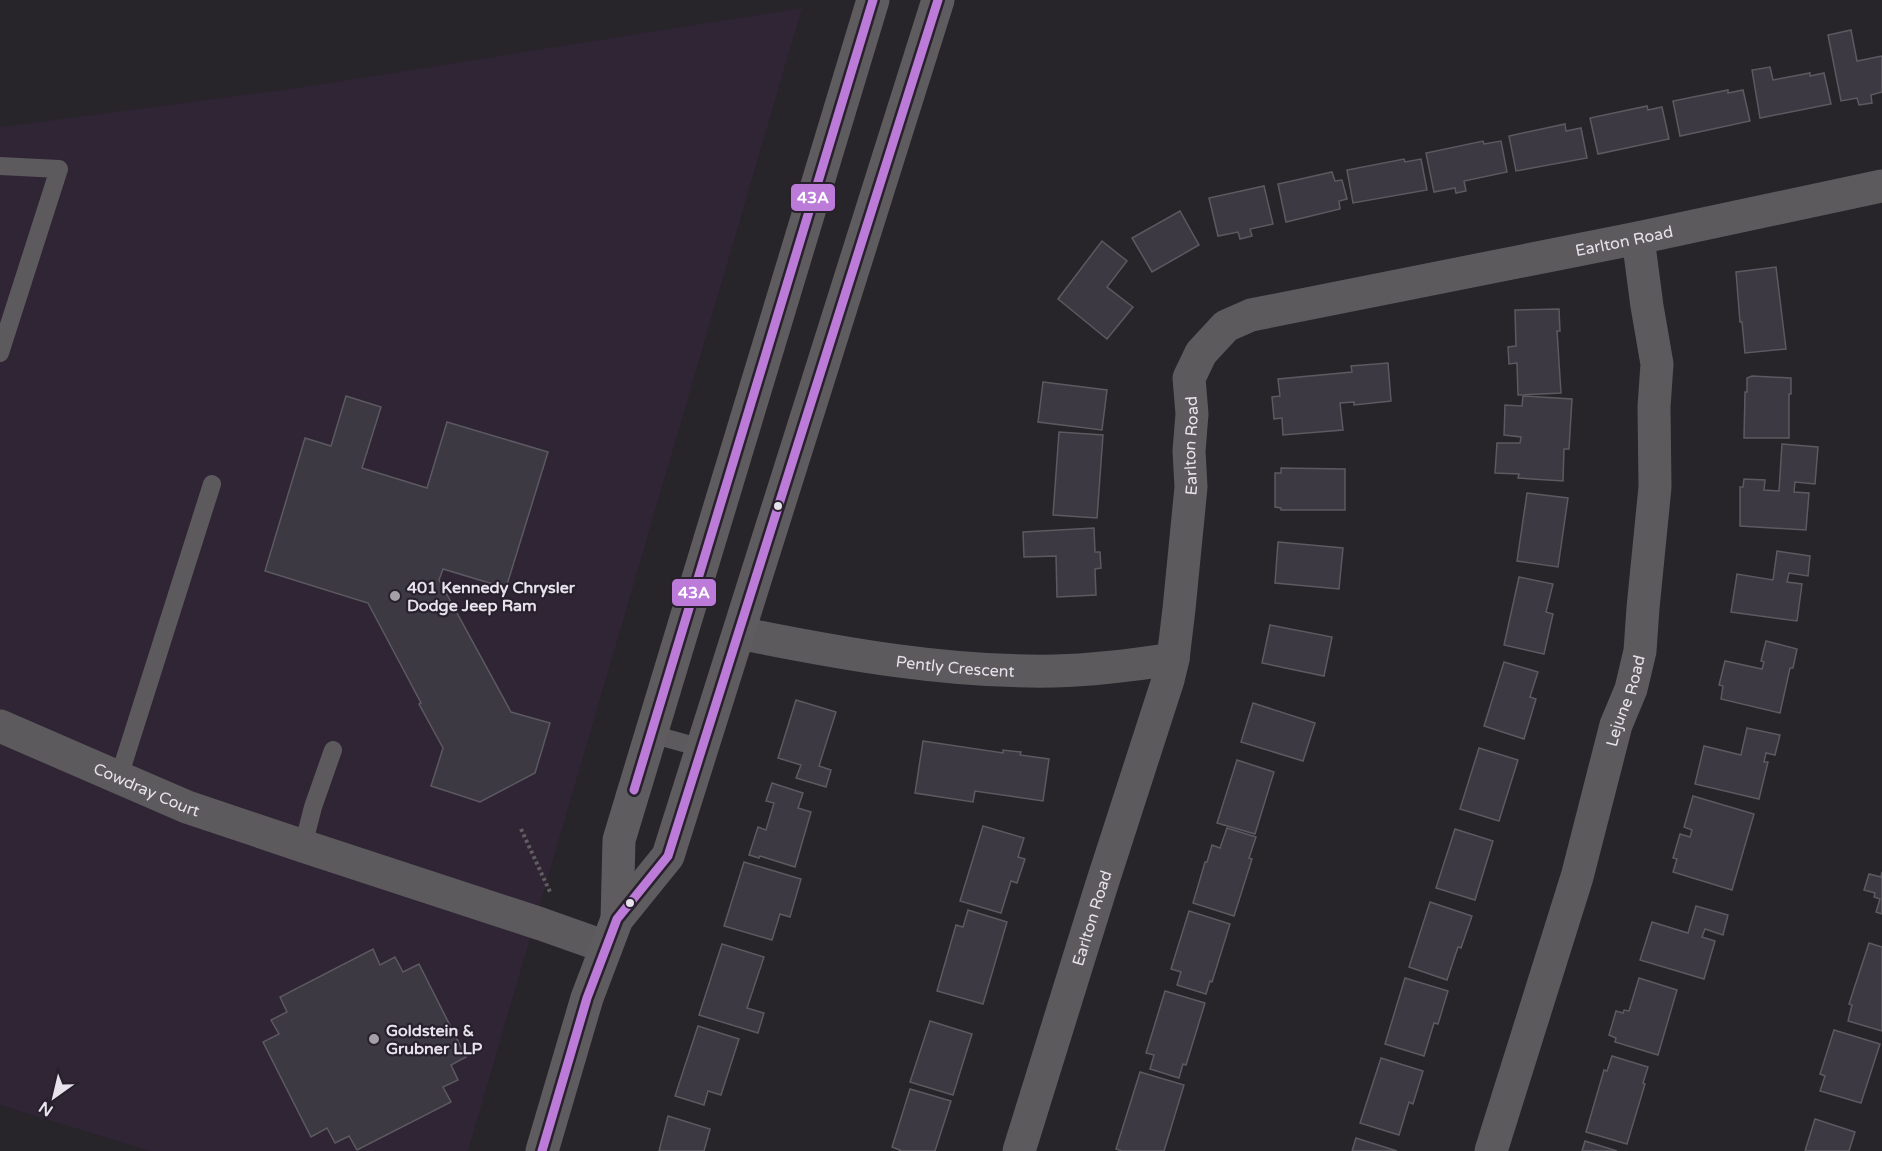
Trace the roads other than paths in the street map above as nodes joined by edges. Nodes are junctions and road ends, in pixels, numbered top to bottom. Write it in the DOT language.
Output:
graph roads {
  1 [pos="873,0"];
  2 [pos="938,0"];
  3 [pos="0,166"];
  4 [pos="1882,186"];
  5 [pos="1638,238"];
  6 [pos="0,353"];
  7 [pos="212,484"];
  8 [pos="739,633"];
  9 [pos="1173,659"];
  10 [pos="0,726"];
  11 [pos="651,734"];
  12 [pos="702,748"];
  13 [pos="333,750"];
  14 [pos="119,777"];
  15 [pos="303,846"];
  16 [pos="611,933"];
  17 [pos="542,1151"];
  18 [pos="1019,1151"];
  19 [pos="1491,1151"];
  1 -- 11 [label="main road"];
  2 -- 8 [label="main road"];
  3 -- 6 [label="lane"];
  4 -- 5 [label="street, Earlton Road"];
  5 -- 9 [label="street, Earlton Road"];
  5 -- 19 [label="street, Lejune Road"];
  7 -- 14 [label="lane"];
  8 -- 9 [label="street, Pently Crescent"];
  8 -- 12 [label="main road"];
  9 -- 18 [label="street, Earlton Road"];
  10 -- 14 [label="street, Cowdray Court"];
  11 -- 12 [label="lane"];
  11 -- 16 [label="main road"];
  12 -- 16 [label="main road"];
  13 -- 15 [label="lane"];
  14 -- 15 [label="street, Cowdray Court"];
  15 -- 16 [label="street, Cowdray Court"];
  16 -- 17 [label="main road"];
}
